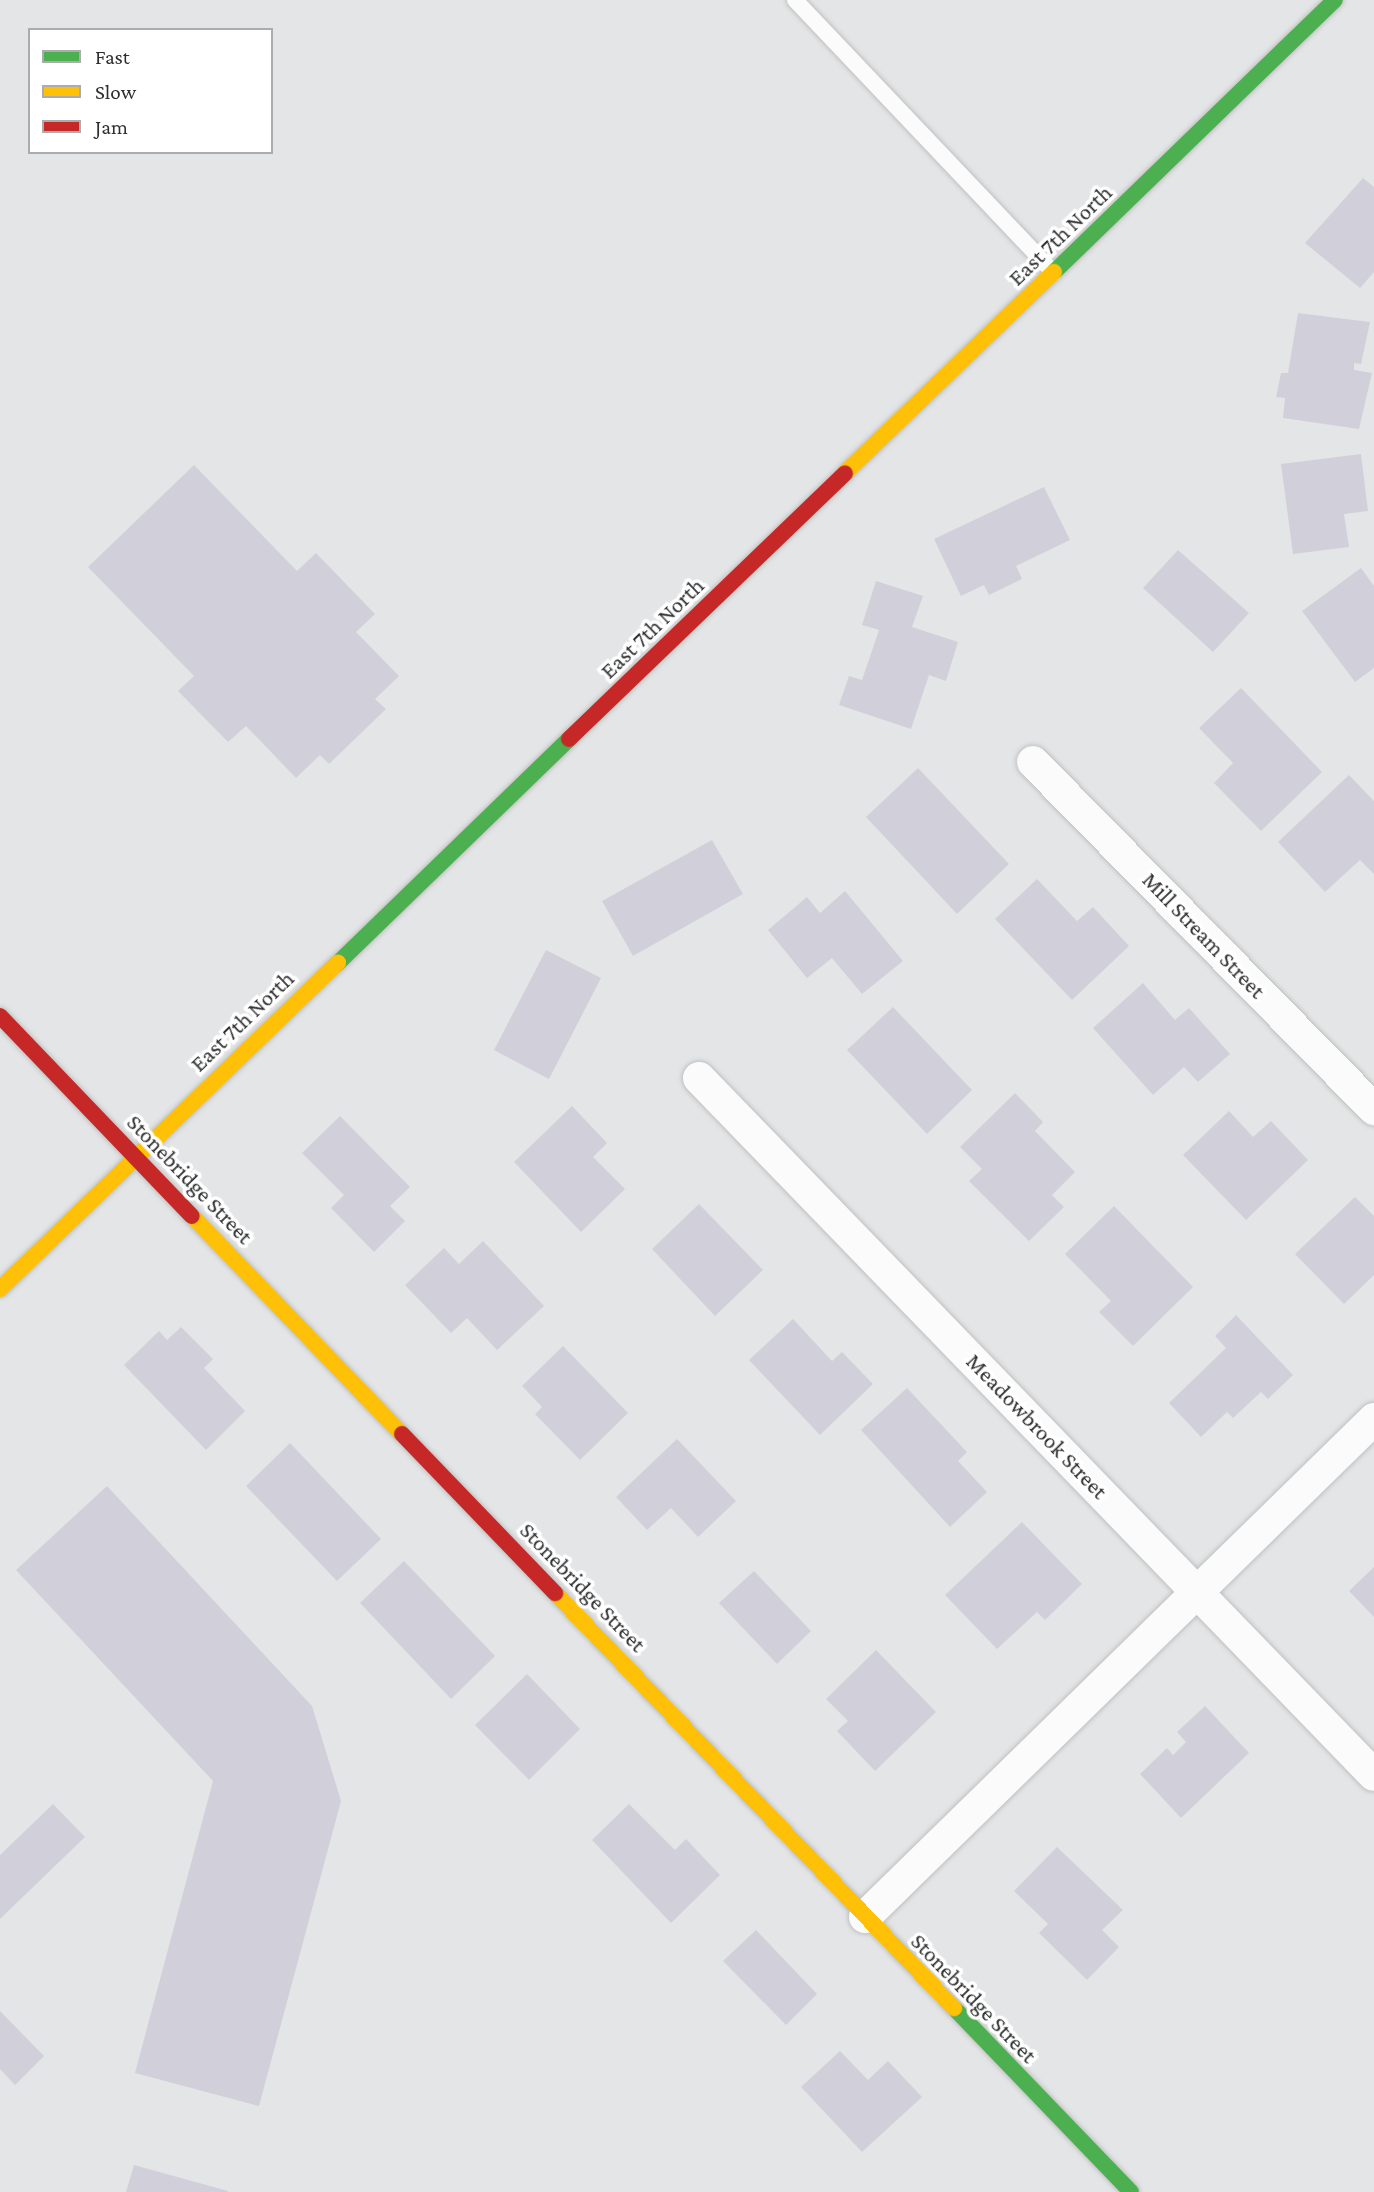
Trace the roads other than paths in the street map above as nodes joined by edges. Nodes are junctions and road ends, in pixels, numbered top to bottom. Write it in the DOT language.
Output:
graph roads {
  1 [pos="795,0"];
  2 [pos="1335,0"];
  3 [pos="1054,273"];
  4 [pos="1033,762"];
  5 [pos="0,1016"];
  6 [pos="699,1078"];
  7 [pos="1374,1109"];
  8 [pos="136,1156"];
  9 [pos="0,1289"];
  10 [pos="1374,1419"];
  11 [pos="1196,1592"];
  12 [pos="1374,1775"];
  13 [pos="865,1917"];
  14 [pos="1131,2192"];
  1 -- 3 [label="lane"];
  2 -- 3 [label="street, East 7th North"];
  3 -- 8 [label="street, East 7th North"];
  4 -- 7 [label="street, Mill Stream Street"];
  5 -- 8 [label="street, Stonebridge Street"];
  6 -- 11 [label="street, Meadowbrook Street"];
  8 -- 9 [label="street, East 7th North"];
  8 -- 13 [label="street, Stonebridge Street"];
  10 -- 11 [label="street"];
  11 -- 12 [label="street, Meadowbrook Street"];
  11 -- 13 [label="street"];
  13 -- 14 [label="street, Stonebridge Street"];
}
